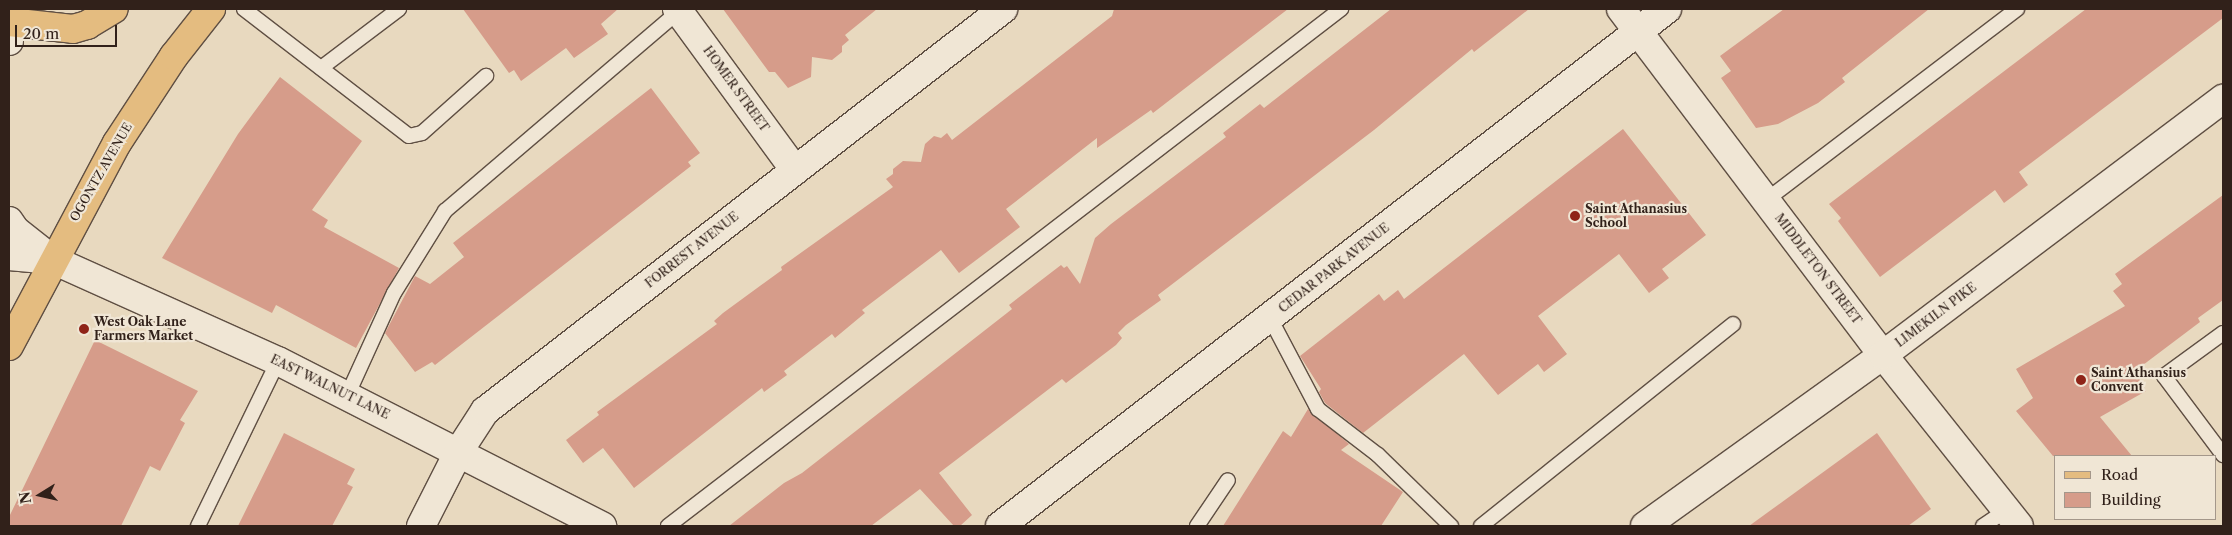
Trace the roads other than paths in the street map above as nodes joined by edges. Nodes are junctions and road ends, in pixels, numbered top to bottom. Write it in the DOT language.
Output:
graph roads {
  1 [pos="114,9"];
  2 [pos="211,9"];
  3 [pos="244,9"];
  4 [pos="399,9"];
  5 [pos="1003,9"];
  6 [pos="1340,9"];
  7 [pos="1621,9"];
  8 [pos="1668,9"];
  9 [pos="2017,9"];
  10 [pos="678,10"];
  11 [pos="9,21"];
  12 [pos="1638,32"];
  13 [pos="9,41"];
  14 [pos="321,68"];
  15 [pos="486,76"];
  16 [pos="2223,99"];
  17 [pos="795,170"];
  18 [pos="1765,201"];
  19 [pos="9,221"];
  20 [pos="9,256"];
  21 [pos="53,260"];
  22 [pos="1270,318"];
  23 [pos="1733,324"];
  24 [pos="2223,333"];
  25 [pos="9,346"];
  26 [pos="1883,355"];
  27 [pos="278,361"];
  28 [pos="347,396"];
  29 [pos="459,450"];
  30 [pos="2223,455"];
  31 [pos="1228,480"];
  32 [pos="2013,518"];
  33 [pos="198,526"];
  34 [pos="421,526"];
  35 [pos="602,526"];
  36 [pos="668,526"];
  37 [pos="1000,526"];
  38 [pos="1197,526"];
  39 [pos="1451,526"];
  40 [pos="1480,526"];
  41 [pos="1645,526"];
  42 [pos="1982,526"];
  1 -- 11 [label="main road"];
  2 -- 21 [label="main road, OGONTZ AVENUE"];
  3 -- 14 [label="lane"];
  4 -- 14 [label="lane"];
  5 -- 17 [label="street, FORREST AVENUE"];
  6 -- 36 [label="lane"];
  7 -- 12 [label="street, MIDDLETON STREET"];
  8 -- 12 [label="street, CEDAR PARK AVENUE"];
  9 -- 18 [label="lane"];
  10 -- 17 [label="street, HOMER STREET"];
  10 -- 28 [label="lane"];
  11 -- 13 [label="street"];
  12 -- 18 [label="street, MIDDLETON STREET"];
  12 -- 22 [label="street, CEDAR PARK AVENUE"];
  14 -- 15 [label="lane"];
  16 -- 26 [label="street, LIMEKILN PIKE"];
  17 -- 29 [label="street, FORREST AVENUE"];
  18 -- 26 [label="street, MIDDLETON STREET"];
  19 -- 21 [label="street"];
  20 -- 21 [label="street"];
  21 -- 25 [label="main road, OGONTZ AVENUE"];
  21 -- 27 [label="street, EAST WALNUT LANE"];
  22 -- 37 [label="street, CEDAR PARK AVENUE"];
  22 -- 39 [label="lane"];
  23 -- 40 [label="lane"];
  24 -- 30 [label="lane"];
  26 -- 32 [label="street, MIDDLETON STREET"];
  26 -- 41 [label="street, LIMEKILN PIKE"];
  27 -- 28 [label="street, EAST WALNUT LANE"];
  27 -- 33 [label="lane"];
  28 -- 29 [label="street, EAST WALNUT LANE"];
  29 -- 34 [label="street, FORREST AVENUE"];
  29 -- 35 [label="street, EAST WALNUT LANE"];
  31 -- 38 [label="lane"];
  32 -- 42 [label="lane"];
}
